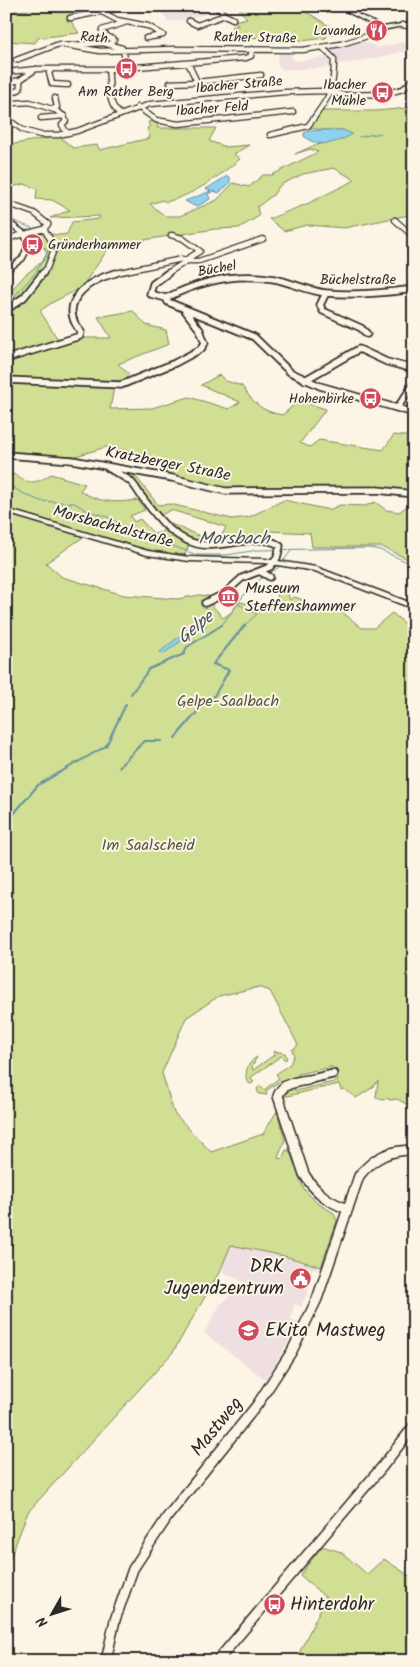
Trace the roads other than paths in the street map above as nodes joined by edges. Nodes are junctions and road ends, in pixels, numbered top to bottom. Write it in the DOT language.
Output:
graph roads {
  1 [pos="128,6"];
  2 [pos="216,6"];
  3 [pos="338,6"];
  4 [pos="414,7"];
  5 [pos="102,12"];
  6 [pos="225,15"];
  7 [pos="70,18"];
  8 [pos="233,19"];
  9 [pos="414,19"];
  10 [pos="189,21"];
  11 [pos="127,22"];
  12 [pos="414,23"];
  13 [pos="402,25"];
  14 [pos="414,27"];
  15 [pos="383,29"];
  16 [pos="146,38"];
  17 [pos="109,44"];
  18 [pos="64,45"];
  19 [pos="323,48"];
  20 [pos="252,49"];
  21 [pos="130,50"];
  22 [pos="123,51"];
  23 [pos="16,60"];
  24 [pos="188,63"];
  25 [pos="36,68"];
  26 [pos="128,68"];
  27 [pos="108,69"];
  28 [pos="51,70"];
  29 [pos="6,72"];
  30 [pos="261,75"];
  31 [pos="414,78"];
  32 [pos="20,80"];
  33 [pos="198,82"];
  34 [pos="6,83"];
  35 [pos="170,83"];
  36 [pos="68,85"];
  37 [pos="331,93"];
  38 [pos="6,97"];
  39 [pos="55,98"];
  40 [pos="138,107"];
  41 [pos="53,109"];
  42 [pos="293,112"];
  43 [pos="120,114"];
  44 [pos="64,116"];
  45 [pos="6,118"];
  46 [pos="41,118"];
  47 [pos="67,133"];
  48 [pos="270,135"];
  49 [pos="6,203"];
  50 [pos="6,220"];
  51 [pos="395,220"];
  52 [pos="41,230"];
  53 [pos="29,233"];
  54 [pos="171,235"];
  55 [pos="414,237"];
  56 [pos="6,239"];
  57 [pos="263,239"];
  58 [pos="187,260"];
  59 [pos="6,271"];
  60 [pos="275,279"];
  61 [pos="414,289"];
  62 [pos="326,293"];
  63 [pos="166,298"];
  64 [pos="184,309"];
  65 [pos="6,310"];
  66 [pos="367,334"];
  67 [pos="6,359"];
  68 [pos="414,369"];
  69 [pos="6,380"];
  70 [pos="305,380"];
  71 [pos="414,384"];
  72 [pos="397,408"];
  73 [pos="414,413"];
  74 [pos="6,455"];
  75 [pos="108,466"];
  76 [pos="414,494"];
  77 [pos="6,511"];
  78 [pos="279,562"];
  79 [pos="261,572"];
  80 [pos="269,577"];
  81 [pos="205,603"];
  82 [pos="414,608"];
  83 [pos="333,1074"];
  84 [pos="414,1150"];
  85 [pos="348,1209"];
  86 [pos="414,1426"];
  87 [pos="106,1661"];
  88 [pos="217,1661"];
  1 -- 5 [label="street"];
  2 -- 6 [label="street"];
  3 -- 15 [label="main road"];
  4 -- 9 [label="street"];
  5 -- 7 [label="street"];
  5 -- 11 [label="street"];
  6 -- 8 [label="street"];
  6 -- 10 [label="street"];
  11 -- 16 [label="street"];
  11 -- 17 [label="street, Rath"];
  12 -- 13 [label="main road"];
  13 -- 14 [label="street"];
  13 -- 15 [label="main road"];
  15 -- 19 [label="street, Rather Straße"];
  17 -- 18 [label="street, Rath"];
  17 -- 21 [label="street, Rath"];
  18 -- 22 [label="street, Rath"];
  18 -- 23 [label="street, Rath"];
  19 -- 20 [label="street, Rather Straße"];
  19 -- 37 [label="street"];
  20 -- 21 [label="street, Rather Straße"];
  20 -- 24 [label="street"];
  21 -- 22 [label="street, Rather Straße"];
  22 -- 26 [label="street"];
  24 -- 26 [label="street"];
  24 -- 33 [label="street"];
  25 -- 28 [label="street"];
  25 -- 29 [label="street"];
  25 -- 32 [label="street"];
  26 -- 27 [label="street"];
  27 -- 28 [label="street"];
  27 -- 43 [label="street"];
  28 -- 36 [label="street"];
  30 -- 33 [label="street"];
  31 -- 37 [label="street, Ibacher Straße"];
  32 -- 34 [label="street"];
  32 -- 38 [label="street"];
  33 -- 35 [label="street"];
  37 -- 40 [label="street, Ibacher Straße"];
  37 -- 48 [label="street"];
  38 -- 41 [label="street"];
  39 -- 41 [label="street"];
  40 -- 42 [label="street, Ibacher Feld"];
  40 -- 43 [label="street, Ibacher Straße"];
  41 -- 44 [label="street"];
  43 -- 47 [label="street, Ibacher Straße"];
  44 -- 46 [label="street"];
  44 -- 47 [label="street"];
  45 -- 47 [label="street, Ibacher Straße"];
  49 -- 52 [label="street"];
  50 -- 53 [label="main road"];
  51 -- 55 [label="street"];
  52 -- 53 [label="street"];
  52 -- 65 [label="street"];
  53 -- 56 [label="street"];
  53 -- 59 [label="main road"];
  54 -- 58 [label="street, Büchel"];
  57 -- 58 [label="street, Büchel"];
  58 -- 63 [label="street, Büchel"];
  58 -- 67 [label="street, Büchel"];
  60 -- 62 [label="street, Büchelstraße"];
  60 -- 63 [label="street, Büchel"];
  61 -- 62 [label="street, Büchelstraße"];
  62 -- 66 [label="street"];
  63 -- 64 [label="street, Büchel"];
  64 -- 69 [label="street"];
  64 -- 70 [label="street"];
  68 -- 70 [label="street"];
  70 -- 72 [label="street"];
  71 -- 72 [label="street"];
  72 -- 73 [label="street"];
  74 -- 75 [label="street, Kratzberger Straße"];
  75 -- 76 [label="street, Kratzberger Straße"];
  75 -- 78 [label="street"];
  77 -- 78 [label="main road, Morsbachtalstraße"];
  78 -- 79 [label="street"];
  78 -- 82 [label="main road, Morsbachtalstraße"];
  79 -- 80 [label="street"];
  79 -- 81 [label="street"];
  83 -- 85 [label="street"];
  84 -- 85 [label="street, Mastweg"];
  85 -- 87 [label="street, Mastweg"];
  86 -- 88 [label="street"];
}
